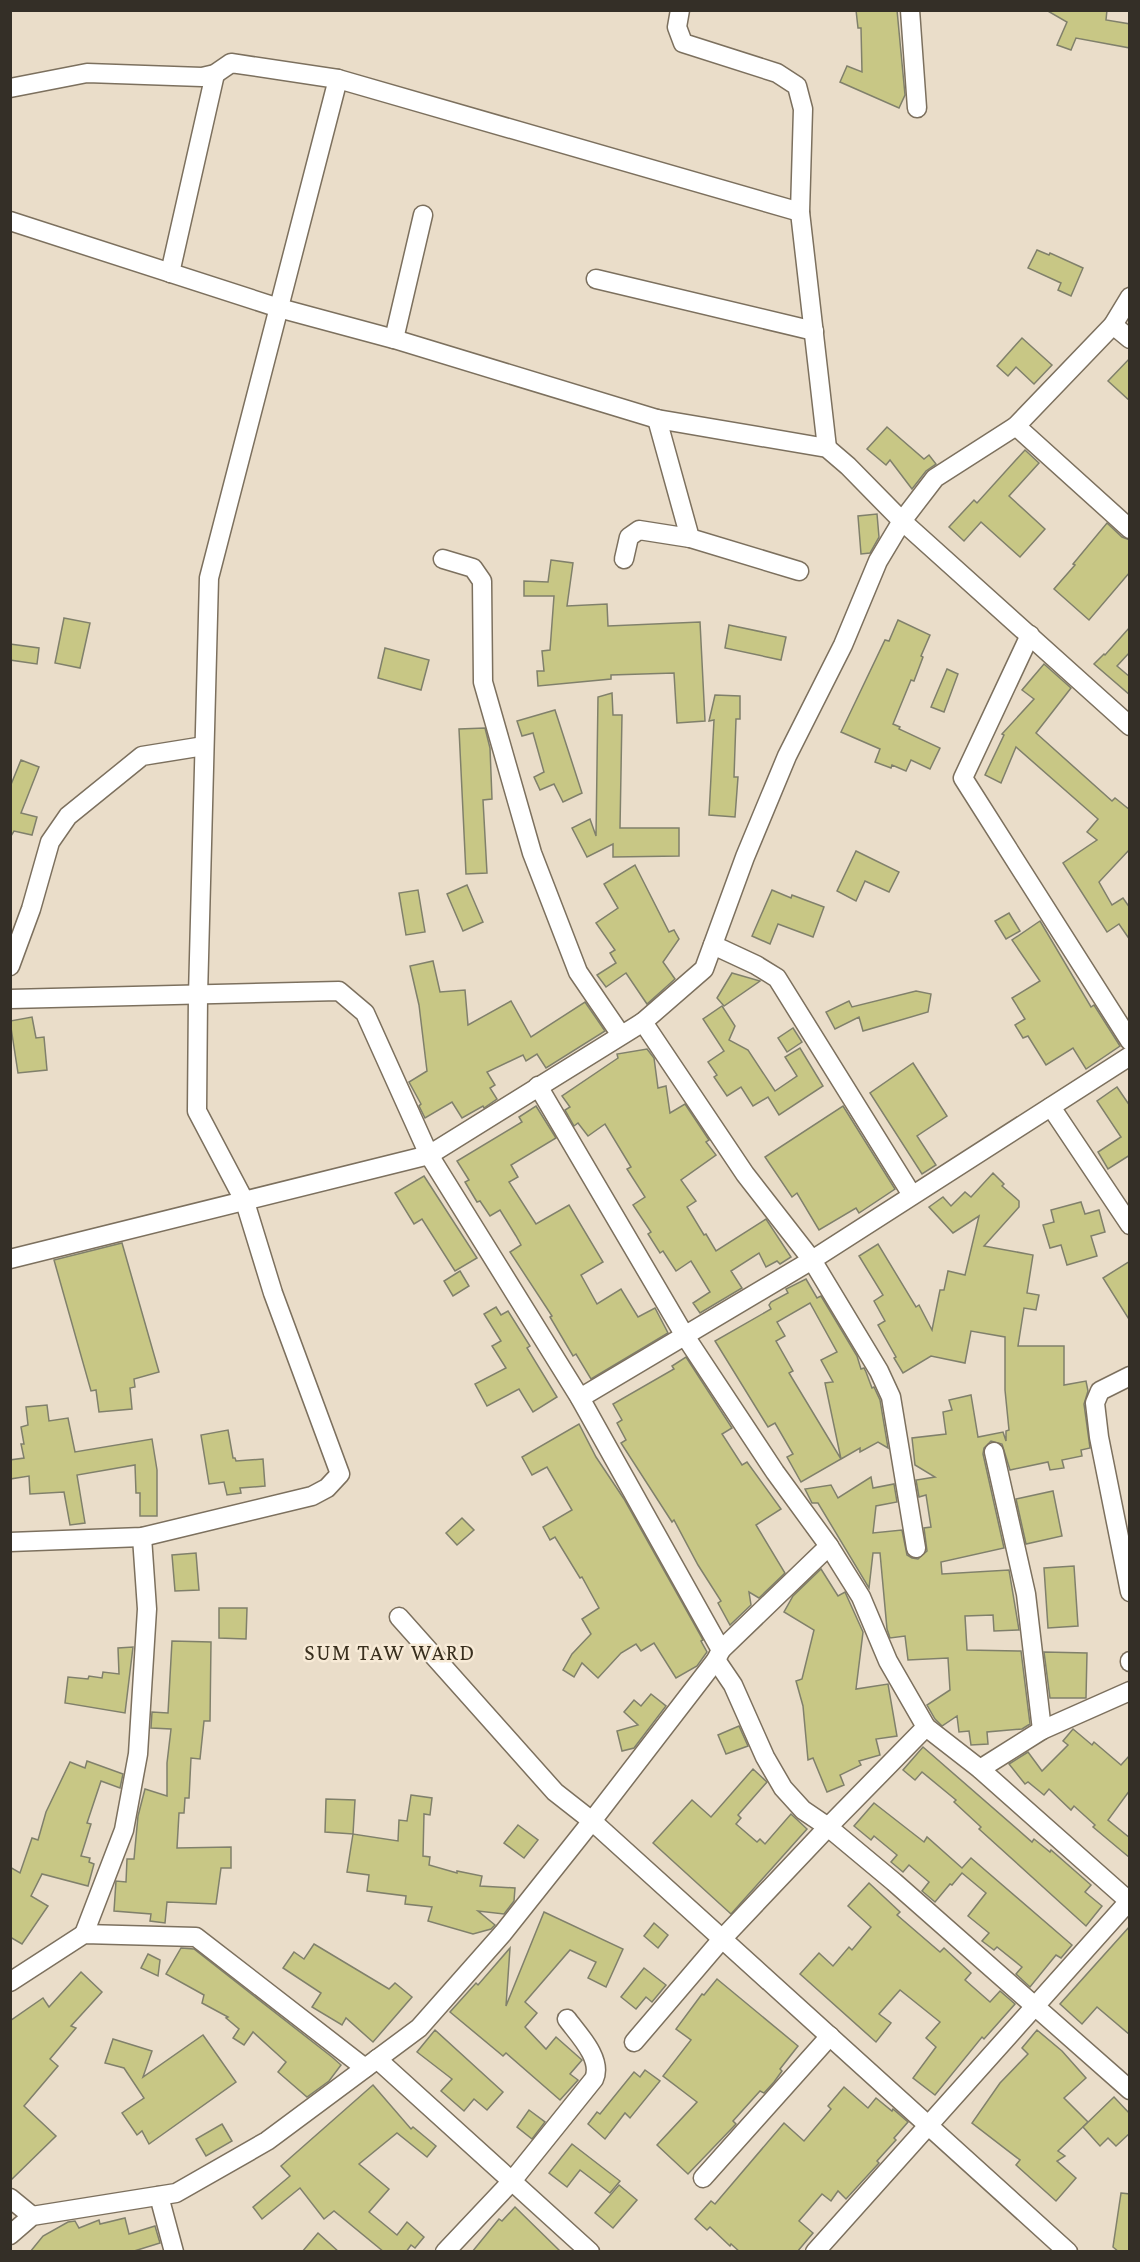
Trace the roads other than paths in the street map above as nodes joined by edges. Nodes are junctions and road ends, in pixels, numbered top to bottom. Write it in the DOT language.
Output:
graph roads {
  1 [pos="680,10"];
  2 [pos="910,10"];
  3 [pos="215,74"];
  4 [pos="338,79"];
  5 [pos="10,88"];
  6 [pos="917,108"];
  7 [pos="800,213"];
  8 [pos="423,215"];
  9 [pos="10,221"];
  10 [pos="170,273"];
  11 [pos="596,279"];
  12 [pos="1130,297"];
  13 [pos="279,308"];
  14 [pos="1113,325"];
  15 [pos="814,331"];
  16 [pos="394,339"];
  17 [pos="1130,339"];
  18 [pos="657,419"];
  19 [pos="1016,426"];
  20 [pos="827,448"];
  21 [pos="902,521"];
  22 [pos="1130,529"];
  23 [pos="690,538"];
  24 [pos="444,559"];
  25 [pos="624,559"];
  26 [pos="799,571"];
  27 [pos="1030,635"];
  28 [pos="1130,726"];
  29 [pos="204,746"];
  30 [pos="713,945"];
  31 [pos="10,966"];
  32 [pos="198,996"];
  33 [pos="10,999"];
  34 [pos="643,1022"];
  35 [pos="621,1035"];
  36 [pos="1130,1041"];
  37 [pos="1130,1056"];
  38 [pos="538,1086"];
  39 [pos="1051,1107"];
  40 [pos="429,1155"];
  41 [pos="912,1195"];
  42 [pos="245,1202"];
  43 [pos="1130,1225"];
  44 [pos="10,1259"];
  45 [pos="812,1260"];
  46 [pos="685,1336"];
  47 [pos="1130,1376"];
  48 [pos="580,1398"];
  49 [pos="994,1452"];
  50 [pos="142,1538"];
  51 [pos="10,1542"];
  52 [pos="828,1546"];
  53 [pos="916,1548"];
  54 [pos="1130,1592"];
  55 [pos="399,1617"];
  56 [pos="719,1655"];
  57 [pos="1130,1691"];
  58 [pos="926,1727"];
  59 [pos="1042,1730"];
  60 [pos="980,1769"];
  61 [pos="592,1821"];
  62 [pos="828,1827"];
  63 [pos="1129,1901"];
  64 [pos="84,1934"];
  65 [pos="722,1939"];
  66 [pos="10,1982"];
  67 [pos="1036,2006"];
  68 [pos="567,2019"];
  69 [pos="830,2036"];
  70 [pos="634,2042"];
  71 [pos="371,2064"];
  72 [pos="1130,2090"];
  73 [pos="929,2125"];
  74 [pos="704,2178"];
  75 [pos="512,2181"];
  76 [pos="159,2196"];
  77 [pos="10,2198"];
  78 [pos="32,2216"];
  79 [pos="10,2235"];
  80 [pos="819,2250"];
  81 [pos="174,2252"];
  82 [pos="445,2252"];
  83 [pos="590,2252"];
  84 [pos="1068,2252"];
  1 -- 7 [label="street"];
  2 -- 6 [label="street"];
  3 -- 4 [label="street"];
  3 -- 5 [label="street"];
  3 -- 10 [label="street"];
  4 -- 7 [label="street"];
  4 -- 13 [label="street"];
  7 -- 15 [label="street"];
  8 -- 16 [label="street"];
  9 -- 10 [label="street"];
  10 -- 13 [label="street"];
  11 -- 15 [label="street"];
  12 -- 14 [label="street"];
  13 -- 16 [label="street"];
  13 -- 29 [label="street"];
  14 -- 17 [label="street"];
  14 -- 19 [label="street"];
  15 -- 20 [label="street"];
  16 -- 18 [label="street"];
  18 -- 20 [label="street"];
  18 -- 23 [label="street"];
  19 -- 21 [label="street"];
  19 -- 22 [label="street"];
  20 -- 21 [label="street"];
  21 -- 27 [label="street"];
  21 -- 30 [label="street"];
  23 -- 25 [label="street"];
  23 -- 26 [label="street"];
  24 -- 35 [label="street"];
  27 -- 28 [label="street"];
  27 -- 36 [label="street"];
  29 -- 31 [label="street"];
  29 -- 32 [label="street"];
  30 -- 34 [label="street"];
  30 -- 41 [label="street"];
  32 -- 33 [label="street"];
  32 -- 40 [label="street"];
  32 -- 42 [label="street"];
  34 -- 35 [label="street"];
  34 -- 45 [label="street"];
  35 -- 38 [label="street"];
  37 -- 39 [label="street"];
  38 -- 40 [label="street"];
  38 -- 46 [label="street"];
  39 -- 41 [label="street"];
  39 -- 43 [label="street"];
  40 -- 42 [label="street"];
  40 -- 48 [label="street"];
  41 -- 45 [label="street"];
  42 -- 44 [label="street"];
  42 -- 50 [label="street"];
  45 -- 46 [label="street"];
  45 -- 53 [label="street"];
  46 -- 48 [label="street"];
  46 -- 52 [label="street"];
  47 -- 54 [label="street"];
  48 -- 56 [label="street"];
  49 -- 59 [label="street"];
  50 -- 51 [label="street"];
  50 -- 64 [label="street"];
  52 -- 56 [label="street"];
  52 -- 58 [label="street"];
  55 -- 61 [label="street"];
  56 -- 61 [label="street"];
  56 -- 62 [label="street"];
  57 -- 59 [label="street"];
  58 -- 60 [label="street"];
  58 -- 62 [label="street"];
  59 -- 60 [label="street"];
  60 -- 63 [label="street"];
  61 -- 65 [label="street"];
  61 -- 71 [label="street"];
  62 -- 65 [label="street"];
  62 -- 67 [label="street"];
  63 -- 67 [label="street"];
  64 -- 66 [label="street"];
  64 -- 71 [label="street"];
  65 -- 69 [label="street"];
  65 -- 70 [label="street"];
  67 -- 72 [label="street"];
  67 -- 73 [label="street"];
  68 -- 75 [label="street"];
  69 -- 73 [label="street"];
  69 -- 74 [label="street"];
  71 -- 75 [label="street"];
  71 -- 76 [label="street"];
  73 -- 80 [label="street"];
  73 -- 84 [label="street"];
  75 -- 82 [label="street"];
  75 -- 83 [label="street"];
  76 -- 78 [label="street"];
  76 -- 81 [label="street"];
  77 -- 78 [label="street"];
  78 -- 79 [label="street"];
}
